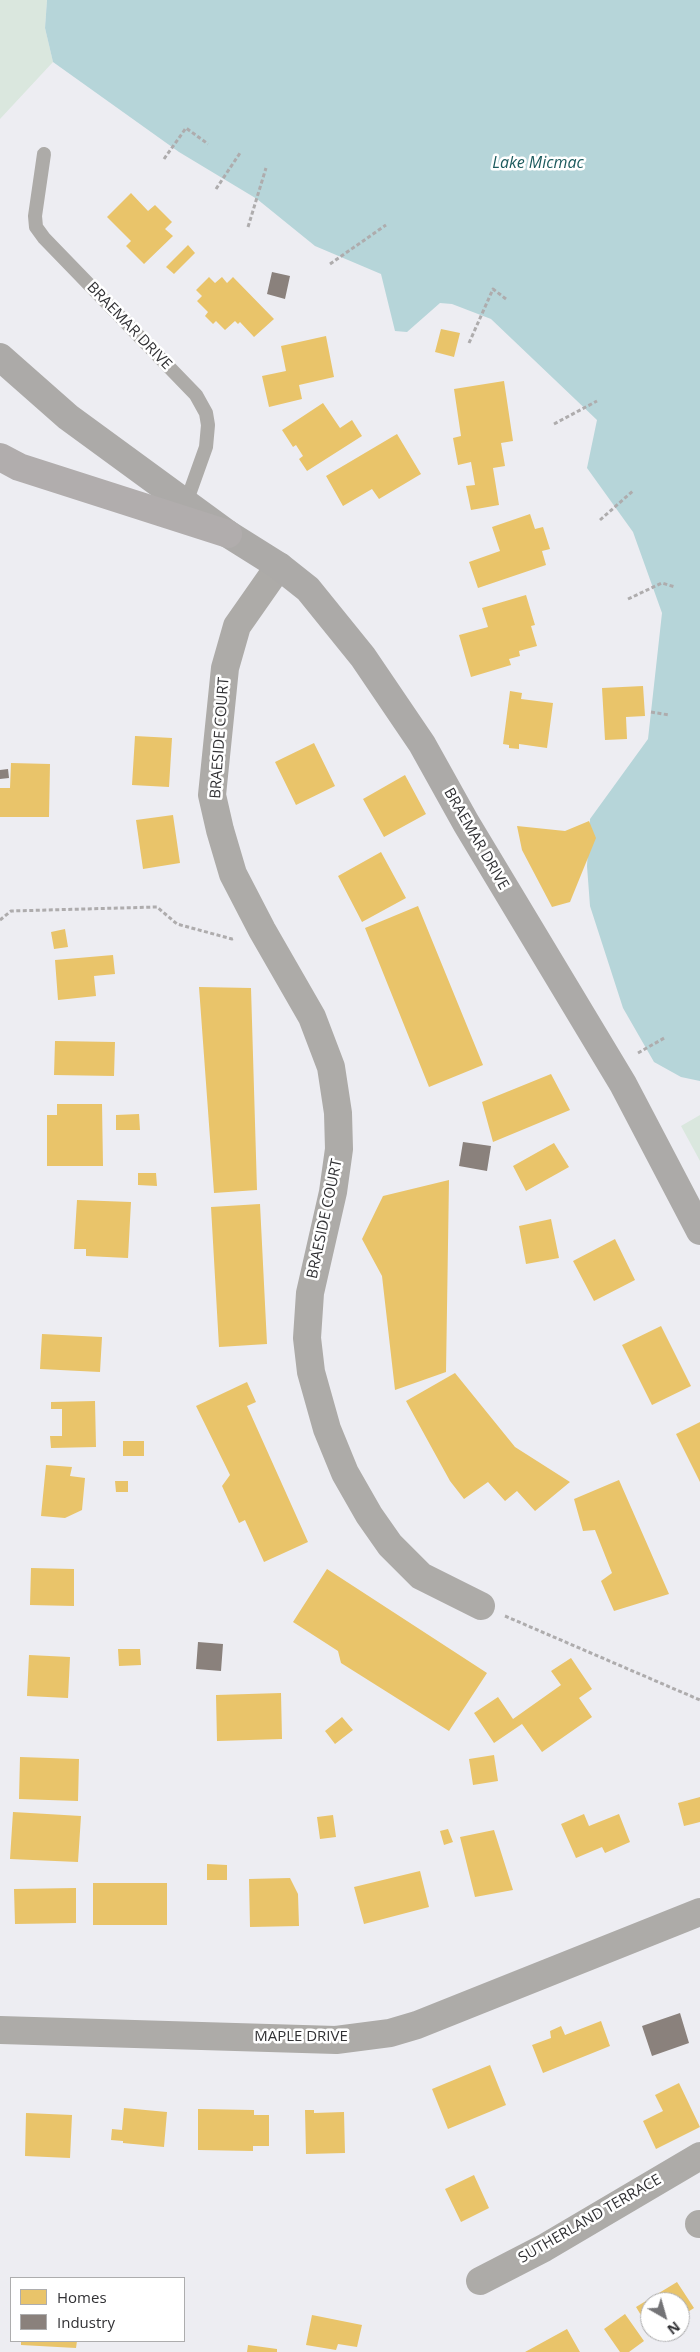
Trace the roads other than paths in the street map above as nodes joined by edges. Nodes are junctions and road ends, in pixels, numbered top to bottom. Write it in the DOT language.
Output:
graph roads {
  1 [pos="44,154"];
  2 [pos="0,357"];
  3 [pos="0,457"];
  4 [pos="186,503"];
  5 [pos="228,534"];
  6 [pos="279,566"];
  7 [pos="700,1231"];
  8 [pos="481,1606"];
  9 [pos="700,1912"];
  10 [pos="0,2030"];
  11 [pos="700,2156"];
  12 [pos="480,2281"];
  1 -- 4 [label="lane, BRAEMAR DRIVE"];
  2 -- 4 [label="main road, BRAEMAR DRIVE"];
  3 -- 5 [label="main road"];
  4 -- 5 [label="main road, BRAEMAR DRIVE"];
  5 -- 6 [label="main road, BRAEMAR DRIVE"];
  6 -- 7 [label="main road, BRAEMAR DRIVE"];
  6 -- 8 [label="street, BRAESIDE COURT"];
  9 -- 10 [label="street, MAPLE DRIVE"];
  11 -- 12 [label="street, SUTHERLAND TERRACE"];
}
